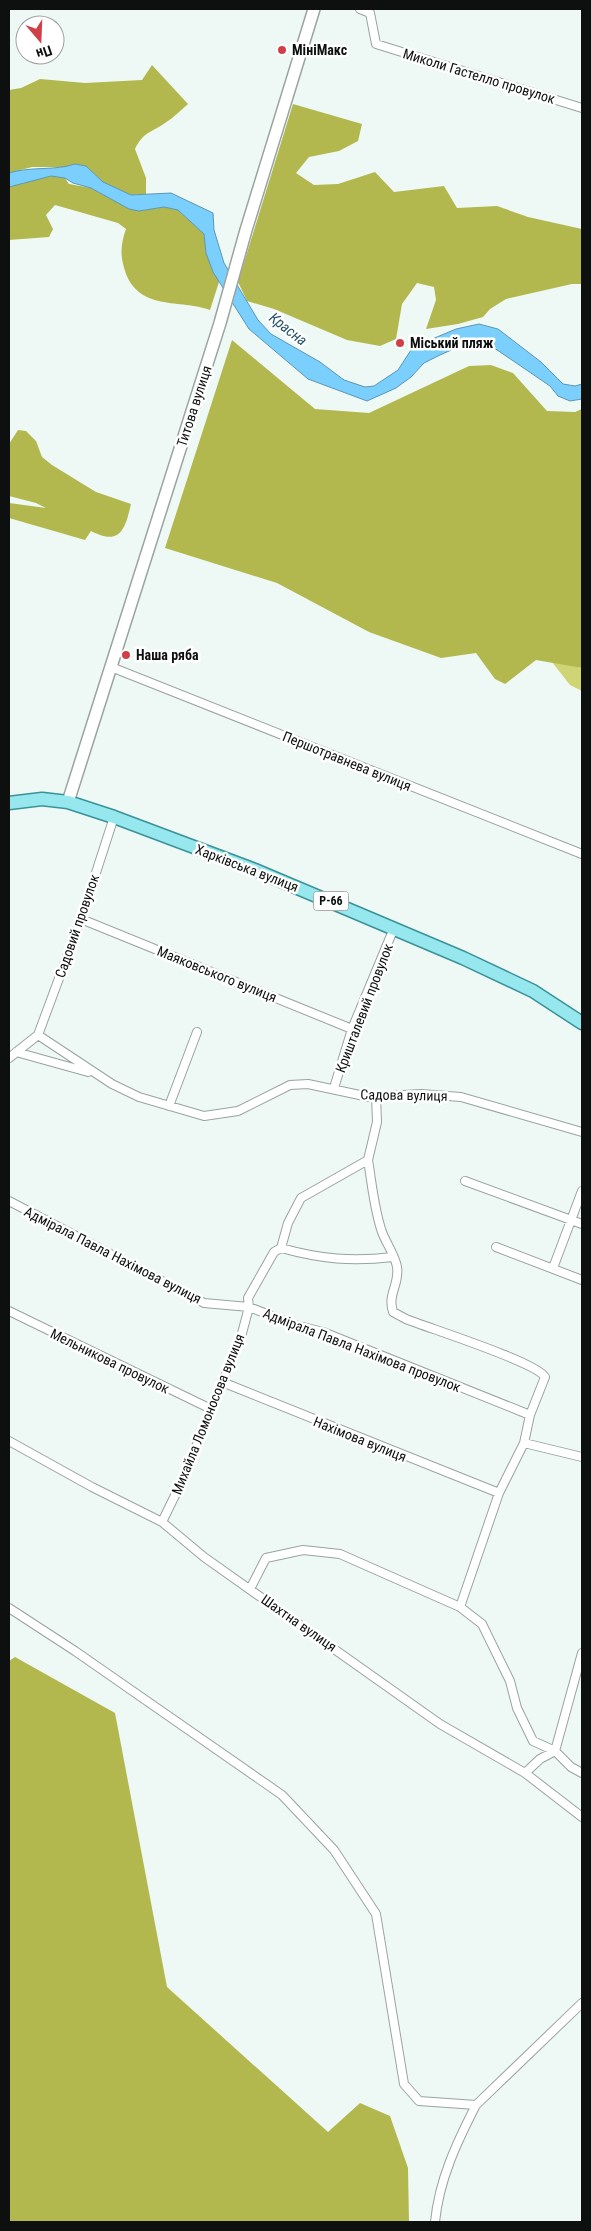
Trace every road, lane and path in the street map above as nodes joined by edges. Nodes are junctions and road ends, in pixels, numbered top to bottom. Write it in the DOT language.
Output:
graph roads {
  1 [pos="314,9"];
  2 [pos="360,9"];
  3 [pos="582,108"];
  4 [pos="111,667"];
  5 [pos="68,802"];
  6 [pos="9,803"];
  7 [pos="114,817"];
  8 [pos="582,854"];
  9 [pos="81,919"];
  10 [pos="394,928"];
  11 [pos="582,1023"];
  12 [pos="352,1029"];
  13 [pos="197,1032"];
  14 [pos="38,1035"];
  15 [pos="16,1052"];
  16 [pos="9,1058"];
  17 [pos="94,1073"];
  18 [pos="334,1088"];
  19 [pos="376,1096"];
  20 [pos="169,1106"];
  21 [pos="582,1132"];
  22 [pos="368,1160"];
  23 [pos="465,1181"];
  24 [pos="582,1191"];
  25 [pos="9,1201"];
  26 [pos="570,1220"];
  27 [pos="582,1224"];
  28 [pos="496,1247"];
  29 [pos="278,1250"];
  30 [pos="393,1257"];
  31 [pos="553,1268"];
  32 [pos="582,1280"];
  33 [pos="249,1308"];
  34 [pos="9,1311"];
  35 [pos="222,1382"];
  36 [pos="211,1410"];
  37 [pos="530,1415"];
  38 [pos="9,1441"];
  39 [pos="524,1443"];
  40 [pos="582,1457"];
  41 [pos="499,1493"];
  42 [pos="162,1522"];
  43 [pos="250,1589"];
  44 [pos="460,1607"];
  45 [pos="9,1608"];
  46 [pos="582,1653"];
  47 [pos="555,1751"];
  48 [pos="525,1773"];
  49 [pos="582,1773"];
  50 [pos="582,1817"];
  51 [pos="582,2003"];
  52 [pos="476,2105"];
  53 [pos="435,2222"];
  1 -- 4 [label="street, Титова вулиця"];
  2 -- 3 [label="street, Миколи Гастелло провулок"];
  4 -- 5 [label="street, Титова вулиця"];
  4 -- 8 [label="street, Першотравнева вулиця"];
  5 -- 6 [label="main road, Р-66"];
  5 -- 7 [label="main road, Харківська вулиця / Р-66"];
  7 -- 9 [label="street, Садовий провулок"];
  7 -- 10 [label="main road, Харківська вулиця / Р-66"];
  9 -- 12 [label="street, Маяковського вулиця"];
  9 -- 14 [label="street, Садовий провулок"];
  10 -- 11 [label="main road, Харківська вулиця / Р-66"];
  10 -- 12 [label="street, Кришталевий провулок"];
  12 -- 18 [label="street, Кришталевий провулок"];
  13 -- 20 [label="street"];
  14 -- 15 [label="street"];
  14 -- 17 [label="street, Садова вулиця"];
  15 -- 16 [label="street"];
  15 -- 17 [label="street"];
  17 -- 20 [label="street, Садова вулиця"];
  18 -- 19 [label="street, Садова вулиця"];
  18 -- 20 [label="street, Садова вулиця"];
  19 -- 21 [label="street, Садова вулиця"];
  19 -- 22 [label="street"];
  22 -- 29 [label="street, Михайла Ломоносова вулиця"];
  22 -- 30 [label="street"];
  23 -- 26 [label="street"];
  24 -- 26 [label="street"];
  25 -- 33 [label="street, Адмірала Павла Нахімова вулиця"];
  26 -- 27 [label="street"];
  26 -- 31 [label="street"];
  28 -- 31 [label="street"];
  29 -- 30 [label="street"];
  29 -- 33 [label="street, Михайла Ломоносова вулиця"];
  30 -- 37 [label="street"];
  31 -- 32 [label="street"];
  33 -- 35 [label="street, Михайла Ломоносова вулиця"];
  33 -- 37 [label="street, Адмірала Павла Нахімова провулок"];
  34 -- 36 [label="street, Мельникова провулок"];
  35 -- 36 [label="street, Михайла Ломоносова вулиця"];
  35 -- 41 [label="street, Нахімова вулиця"];
  36 -- 42 [label="street, Михайла Ломоносова вулиця"];
  37 -- 39 [label="street"];
  38 -- 42 [label="street, Шахтна вулиця"];
  39 -- 40 [label="street"];
  39 -- 41 [label="street"];
  41 -- 44 [label="street"];
  42 -- 43 [label="street, Шахтна вулиця"];
  43 -- 44 [label="street"];
  43 -- 48 [label="street, Шахтна вулиця"];
  44 -- 47 [label="street"];
  45 -- 52 [label="street"];
  46 -- 47 [label="street"];
  47 -- 48 [label="street"];
  47 -- 49 [label="street"];
  48 -- 50 [label="street, Шахтна вулиця"];
  51 -- 52 [label="street"];
  52 -- 53 [label="street"];
}
